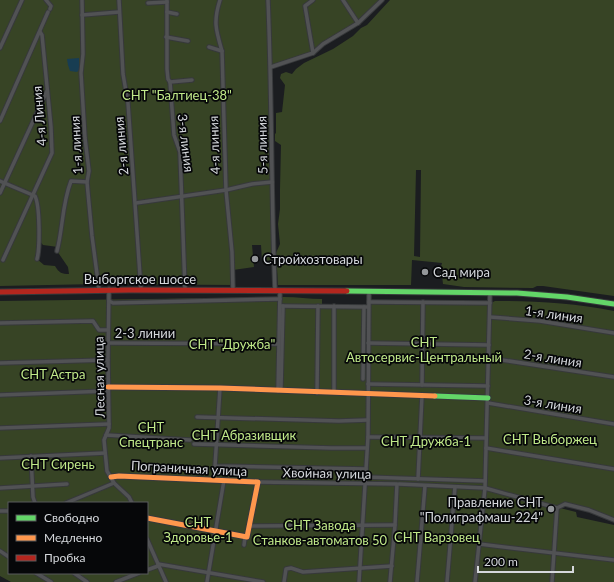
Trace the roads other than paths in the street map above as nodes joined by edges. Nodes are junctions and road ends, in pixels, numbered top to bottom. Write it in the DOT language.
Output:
graph roads {
  1 [pos="22,0"];
  2 [pos="46,0"];
  3 [pos="82,0"];
  4 [pos="119,0"];
  5 [pos="220,0"];
  6 [pos="268,0"];
  7 [pos="313,0"];
  8 [pos="343,0"];
  9 [pos="382,0"];
  10 [pos="167,1"];
  11 [pos="148,3"];
  12 [pos="119,12"];
  13 [pos="167,12"];
  14 [pos="178,14"];
  15 [pos="82,15"];
  16 [pos="358,23"];
  17 [pos="40,32"];
  18 [pos="166,37"];
  19 [pos="188,41"];
  20 [pos="209,47"];
  21 [pos="0,48"];
  22 [pos="222,51"];
  23 [pos="313,53"];
  24 [pos="271,67"];
  25 [pos="192,80"];
  26 [pos="170,82"];
  27 [pos="47,90"];
  28 [pos="0,121"];
  29 [pos="0,181"];
  30 [pos="88,182"];
  31 [pos="272,182"];
  32 [pos="5,183"];
  33 [pos="226,190"];
  34 [pos="0,193"];
  35 [pos="33,195"];
  36 [pos="182,196"];
  37 [pos="136,203"];
  38 [pos="57,251"];
  39 [pos="37,259"];
  40 [pos="3,260"];
  41 [pos="99,289"];
  42 [pos="109,289"];
  43 [pos="141,290"];
  44 [pos="186,290"];
  45 [pos="233,290"];
  46 [pos="277,291"];
  47 [pos="0,292"];
  48 [pos="369,292"];
  49 [pos="490,293"];
  50 [pos="280,299"];
  51 [pos="109,301"];
  52 [pos="369,302"];
  53 [pos="423,302"];
  54 [pos="490,303"];
  55 [pos="614,304"];
  56 [pos="282,306"];
  57 [pos="318,306"];
  58 [pos="334,306"];
  59 [pos="366,307"];
  60 [pos="490,317"];
  61 [pos="0,322"];
  62 [pos="108,330"];
  63 [pos="614,333"];
  64 [pos="368,342"];
  65 [pos="108,343"];
  66 [pos="278,344"];
  67 [pos="422,344"];
  68 [pos="489,345"];
  69 [pos="489,358"];
  70 [pos="108,360"];
  71 [pos="0,363"];
  72 [pos="614,377"];
  73 [pos="363,380"];
  74 [pos="368,384"];
  75 [pos="422,385"];
  76 [pos="488,386"];
  77 [pos="220,388"];
  78 [pos="108,389"];
  79 [pos="293,389"];
  80 [pos="278,391"];
  81 [pos="317,391"];
  82 [pos="334,391"];
  83 [pos="368,394"];
  84 [pos="0,395"];
  85 [pos="422,396"];
  86 [pos="488,400"];
  87 [pos="197,417"];
  88 [pos="218,418"];
  89 [pos="368,420"];
  90 [pos="109,424"];
  91 [pos="614,424"];
  92 [pos="0,428"];
  93 [pos="106,435"];
  94 [pos="368,437"];
  95 [pos="421,437"];
  96 [pos="486,438"];
  97 [pos="190,440"];
  98 [pos="194,444"];
  99 [pos="217,444"];
  100 [pos="367,448"];
  101 [pos="486,448"];
  102 [pos="105,453"];
  103 [pos="31,456"];
  104 [pos="0,458"];
  105 [pos="366,469"];
  106 [pos="614,469"];
  107 [pos="365,477"];
  108 [pos="418,479"];
  109 [pos="112,480"];
  110 [pos="224,480"];
  111 [pos="485,481"];
  112 [pos="258,482"];
  113 [pos="67,484"];
  114 [pos="365,484"];
  115 [pos="398,484"];
  116 [pos="425,486"];
  117 [pos="33,487"];
  118 [pos="455,487"];
  119 [pos="0,488"];
  120 [pos="485,488"];
  121 [pos="36,502"];
  122 [pos="68,502"];
  123 [pos="132,502"];
  124 [pos="557,508"];
  125 [pos="148,518"];
  126 [pos="614,520"];
  127 [pos="362,524"];
  128 [pos="395,525"];
  129 [pos="249,526"];
  130 [pos="215,531"];
  131 [pos="246,537"];
  132 [pos="148,541"];
  133 [pos="479,544"];
  134 [pos="244,545"];
  135 [pos="0,551"];
  136 [pos="554,553"];
  137 [pos="8,555"];
  138 [pos="614,560"];
  139 [pos="158,565"];
  140 [pos="392,566"];
  141 [pos="359,567"];
  142 [pos="148,570"];
  143 [pos="208,572"];
  144 [pos="38,574"];
  145 [pos="75,574"];
  146 [pos="137,574"];
  147 [pos="51,582"];
  148 [pos="87,582"];
  149 [pos="116,582"];
  150 [pos="166,582"];
  151 [pos="207,582"];
  152 [pos="262,582"];
  153 [pos="284,582"];
  154 [pos="359,582"];
  155 [pos="390,582"];
  156 [pos="417,582"];
  157 [pos="447,582"];
  158 [pos="475,582"];
  159 [pos="552,582"];
  1 -- 21 [label="street"];
  2 -- 17 [label="street"];
  3 -- 15 [label="street, 1-я линия"];
  4 -- 12 [label="street, 2-я линия"];
  5 -- 22 [label="street, 4-я линия"];
  6 -- 24 [label="street, 5-я линия"];
  7 -- 23 [label="street"];
  8 -- 16 [label="street"];
  9 -- 16 [label="street"];
  10 -- 11 [label="street"];
  10 -- 13 [label="street, 3-я линия"];
  12 -- 15 [label="street"];
  12 -- 37 [label="street, 2-я линия"];
  13 -- 14 [label="street"];
  13 -- 18 [label="street, 3-я линия"];
  15 -- 30 [label="street, 1-я линия"];
  16 -- 23 [label="street"];
  17 -- 27 [label="street, 4-я Линия"];
  17 -- 28 [label="street"];
  18 -- 19 [label="street"];
  18 -- 26 [label="street, 3-я линия"];
  20 -- 22 [label="street"];
  22 -- 33 [label="street, 4-я линия"];
  23 -- 24 [label="street"];
  24 -- 31 [label="street, 5-я линия"];
  25 -- 26 [label="street"];
  26 -- 36 [label="street, 3-я линия"];
  27 -- 32 [label="street"];
  27 -- 35 [label="street, 4-я Линия"];
  29 -- 32 [label="street"];
  30 -- 38 [label="street"];
  30 -- 41 [label="street, 1-я линия"];
  31 -- 33 [label="street"];
  31 -- 46 [label="street, 5-я линия"];
  32 -- 34 [label="street"];
  32 -- 35 [label="street"];
  33 -- 36 [label="street"];
  33 -- 45 [label="street, 4-я линия"];
  35 -- 39 [label="street"];
  35 -- 40 [label="street, 4-я Линия"];
  36 -- 37 [label="street"];
  36 -- 44 [label="street, 3-я линия"];
  37 -- 43 [label="street, 2-я линия"];
  41 -- 42 [label="street, Выборгское шоссе"];
  41 -- 47 [label="street, Выборгское шоссе"];
  42 -- 43 [label="street, Выборгское шоссе"];
  42 -- 51 [label="street, Лесная улица"];
  43 -- 44 [label="street, Выборгское шоссе"];
  44 -- 45 [label="street, Выборгское шоссе"];
  45 -- 46 [label="street, Выборгское шоссе"];
  46 -- 48 [label="street, Выборгское шоссе"];
  46 -- 50 [label="street, 5-я линия"];
  48 -- 49 [label="street"];
  48 -- 52 [label="street"];
  49 -- 54 [label="street"];
  49 -- 55 [label="street"];
  50 -- 51 [label="street"];
  50 -- 56 [label="street, 5-я линия"];
  51 -- 62 [label="street, Лесная улица"];
  52 -- 53 [label="street"];
  52 -- 59 [label="street"];
  53 -- 54 [label="street"];
  53 -- 67 [label="street"];
  54 -- 60 [label="street"];
  56 -- 57 [label="street"];
  56 -- 66 [label="street"];
  56 -- 79 [label="street"];
  57 -- 58 [label="street"];
  57 -- 81 [label="street"];
  58 -- 59 [label="street"];
  58 -- 82 [label="street"];
  59 -- 64 [label="street"];
  59 -- 73 [label="street"];
  60 -- 63 [label="street, 1-я линия"];
  60 -- 68 [label="street"];
  61 -- 62 [label="street"];
  62 -- 65 [label="street, Лесная улица"];
  64 -- 67 [label="street"];
  64 -- 74 [label="street"];
  65 -- 66 [label="street, 2-3 линии"];
  65 -- 70 [label="street, Лесная улица"];
  66 -- 80 [label="street"];
  67 -- 68 [label="street"];
  67 -- 75 [label="street"];
  68 -- 69 [label="street"];
  69 -- 72 [label="street, 2-я линия"];
  69 -- 76 [label="street"];
  70 -- 71 [label="street"];
  70 -- 78 [label="street, Лесная улица"];
  74 -- 75 [label="street"];
  74 -- 83 [label="street"];
  75 -- 76 [label="street"];
  76 -- 86 [label="street"];
  77 -- 78 [label="street"];
  77 -- 80 [label="street"];
  77 -- 88 [label="street"];
  78 -- 84 [label="street"];
  78 -- 90 [label="street, Лесная улица"];
  80 -- 81 [label="street"];
  81 -- 82 [label="street"];
  81 -- 83 [label="street"];
  83 -- 85 [label="street"];
  83 -- 89 [label="street"];
  85 -- 86 [label="street"];
  85 -- 95 [label="street"];
  86 -- 91 [label="street, 3-я линия"];
  86 -- 96 [label="street"];
  87 -- 88 [label="street"];
  88 -- 89 [label="street"];
  88 -- 99 [label="street"];
  89 -- 94 [label="street"];
  90 -- 92 [label="street"];
  90 -- 93 [label="street, Лесная улица"];
  93 -- 97 [label="street"];
  93 -- 102 [label="street, Лесная улица"];
  94 -- 95 [label="street"];
  94 -- 100 [label="street"];
  95 -- 96 [label="street"];
  95 -- 108 [label="street"];
  96 -- 101 [label="street"];
  98 -- 99 [label="street"];
  99 -- 100 [label="street"];
  99 -- 105 [label="street"];
  100 -- 105 [label="street"];
  101 -- 106 [label="street"];
  101 -- 111 [label="street"];
  102 -- 103 [label="street"];
  102 -- 109 [label="street, Лесная улица"];
  103 -- 104 [label="street"];
  103 -- 117 [label="street"];
  105 -- 107 [label="street"];
  107 -- 108 [label="street"];
  107 -- 114 [label="street"];
  108 -- 111 [label="street"];
  109 -- 110 [label="street, Пограничная улица"];
  109 -- 122 [label="street"];
  109 -- 123 [label="street"];
  110 -- 112 [label="street, Пограничная улица"];
  110 -- 130 [label="street"];
  111 -- 120 [label="street"];
  112 -- 114 [label="street, Хвойная улица"];
  112 -- 129 [label="street, Пограничная улица"];
  113 -- 117 [label="street"];
  114 -- 115 [label="street, Хвойная улица"];
  114 -- 127 [label="street"];
  115 -- 116 [label="street, Хвойная улица"];
  115 -- 128 [label="street"];
  116 -- 118 [label="street, Хвойная улица"];
  116 -- 156 [label="street"];
  117 -- 119 [label="street"];
  117 -- 121 [label="street"];
  118 -- 120 [label="street, Хвойная улица"];
  118 -- 157 [label="street"];
  120 -- 124 [label="street"];
  120 -- 133 [label="street"];
  124 -- 126 [label="street"];
  124 -- 136 [label="street"];
  125 -- 130 [label="street"];
  127 -- 128 [label="street"];
  127 -- 129 [label="street"];
  127 -- 141 [label="street"];
  128 -- 140 [label="street"];
  129 -- 131 [label="street, Пограничная улица"];
  130 -- 131 [label="street"];
  130 -- 143 [label="street"];
  131 -- 134 [label="street"];
  132 -- 139 [label="street"];
  133 -- 136 [label="street"];
  133 -- 158 [label="street"];
  135 -- 137 [label="street"];
  136 -- 138 [label="street"];
  136 -- 159 [label="street"];
  139 -- 142 [label="street"];
  139 -- 143 [label="street"];
  139 -- 150 [label="street"];
  140 -- 141 [label="street"];
  140 -- 155 [label="street"];
  141 -- 153 [label="street"];
  141 -- 154 [label="street"];
  143 -- 151 [label="street"];
  143 -- 152 [label="street"];
  144 -- 147 [label="street"];
  145 -- 148 [label="street"];
  146 -- 149 [label="street"];
}
